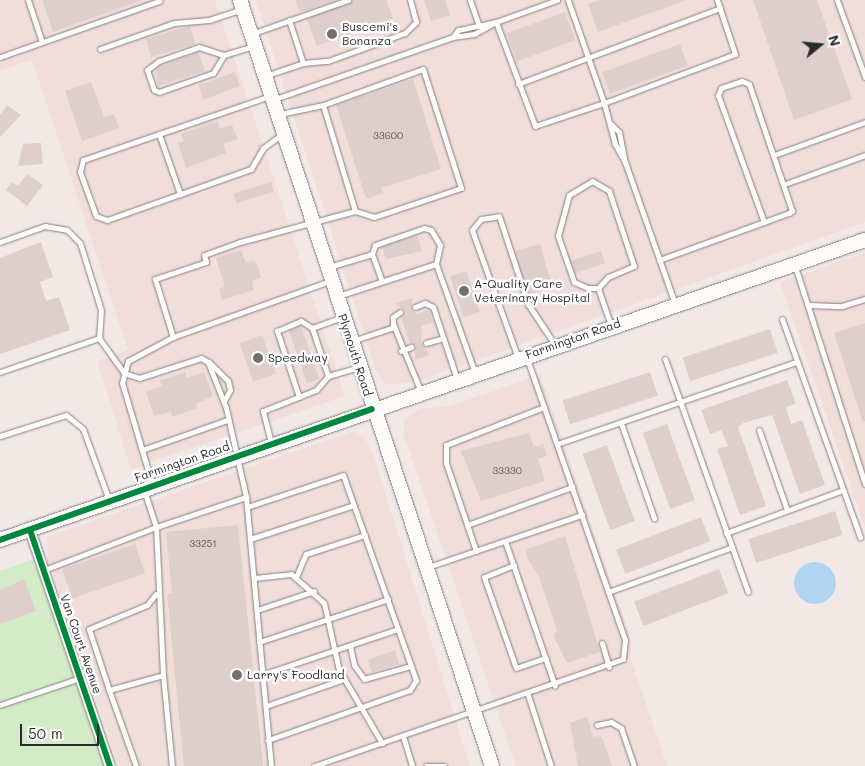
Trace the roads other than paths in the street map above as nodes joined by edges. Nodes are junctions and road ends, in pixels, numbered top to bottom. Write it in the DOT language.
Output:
graph roads {
  1 [pos="28,0"];
  2 [pos="166,0"];
  3 [pos="348,0"];
  4 [pos="410,0"];
  5 [pos="470,0"];
  6 [pos="557,0"];
  7 [pos="568,0"];
  8 [pos="717,0"];
  9 [pos="837,0"];
  10 [pos="158,1"];
  11 [pos="241,4"];
  12 [pos="720,8"];
  13 [pos="289,20"];
  14 [pos="496,22"];
  15 [pos="478,24"];
  16 [pos="481,32"];
  17 [pos="452,37"];
  18 [pos="253,40"];
  19 [pos="42,42"];
  20 [pos="100,49"];
  21 [pos="224,55"];
  22 [pos="0,57"];
  23 [pos="589,58"];
  24 [pos="303,63"];
  25 [pos="264,76"];
  26 [pos="865,77"];
  27 [pos="518,84"];
  28 [pos="272,98"];
  29 [pos="604,103"];
  30 [pos="323,105"];
  31 [pos="277,115"];
  32 [pos="865,122"];
  33 [pos="283,133"];
  34 [pos="160,134"];
  35 [pos="774,155"];
  36 [pos="865,156"];
  37 [pos="785,184"];
  38 [pos="180,194"];
  39 [pos="355,211"];
  40 [pos="764,222"];
  41 [pos="313,225"];
  42 [pos="865,240"];
  43 [pos="0,242"];
  44 [pos="372,254"];
  45 [pos="660,260"];
  46 [pos="436,264"];
  47 [pos="794,264"];
  48 [pos="328,275"];
  49 [pos="382,281"];
  50 [pos="598,288"];
  51 [pos="335,296"];
  52 [pos="865,299"];
  53 [pos="674,304"];
  54 [pos="808,305"];
  55 [pos="415,308"];
  56 [pos="400,312"];
  57 [pos="343,317"];
  58 [pos="782,319"];
  59 [pos="611,325"];
  60 [pos="394,327"];
  61 [pos="312,328"];
  62 [pos="173,337"];
  63 [pos="99,338"];
  64 [pos="443,338"];
  65 [pos="352,341"];
  66 [pos="426,343"];
  67 [pos="555,345"];
  68 [pos="411,348"];
  69 [pos="401,351"];
  70 [pos="522,356"];
  71 [pos="665,359"];
  72 [pos="208,362"];
  73 [pos="797,362"];
  74 [pos="361,367"];
  75 [pos="0,372"];
  76 [pos="124,373"];
  77 [pos="475,373"];
  78 [pos="328,376"];
  79 [pos="457,379"];
  80 [pos="421,392"];
  81 [pos="299,397"];
  82 [pos="224,401"];
  83 [pos="680,403"];
  84 [pos="544,407"];
  85 [pos="372,409"];
  86 [pos="227,420"];
  87 [pos="621,423"];
  88 [pos="759,430"];
  89 [pos="0,436"];
  90 [pos="271,443"];
  91 [pos="557,444"];
  92 [pos="142,450"];
  93 [pos="236,455"];
  94 [pos="865,484"];
  95 [pos="148,486"];
  96 [pos="572,487"];
  97 [pos="843,490"];
  98 [pos="246,497"];
  99 [pos="109,500"];
  100 [pos="354,505"];
  101 [pos="247,507"];
  102 [pos="787,510"];
  103 [pos="582,515"];
  104 [pos="654,518"];
  105 [pos="467,525"];
  106 [pos="156,527"];
  107 [pos="30,530"];
  108 [pos="726,533"];
  109 [pos="365,535"];
  110 [pos="860,537"];
  111 [pos="250,539"];
  112 [pos="0,540"];
  113 [pos="506,541"];
  114 [pos="732,547"];
  115 [pos="476,551"];
  116 [pos="514,565"];
  117 [pos="426,568"];
  118 [pos="44,570"];
  119 [pos="296,577"];
  120 [pos="254,578"];
  121 [pos="314,591"];
  122 [pos="608,592"];
  123 [pos="748,592"];
  124 [pos="156,594"];
  125 [pos="388,599"];
  126 [pos="256,610"];
  127 [pos="329,619"];
  128 [pos="398,630"];
  129 [pos="259,642"];
  130 [pos="602,643"];
  131 [pos="350,646"];
  132 [pos="334,651"];
  133 [pos="545,658"];
  134 [pos="410,666"];
  135 [pos="609,667"];
  136 [pos="264,674"];
  137 [pos="163,675"];
  138 [pos="80,678"];
  139 [pos="344,679"];
  140 [pos="555,686"];
  141 [pos="109,690"];
  142 [pos="528,696"];
  143 [pos="0,706"];
  144 [pos="266,706"];
  145 [pos="364,707"];
  146 [pos="474,713"];
  147 [pos="598,725"];
  148 [pos="403,736"];
  149 [pos="268,740"];
  150 [pos="382,743"];
  151 [pos="110,766"];
  152 [pos="136,766"];
  153 [pos="172,766"];
  154 [pos="271,766"];
  155 [pos="314,766"];
  156 [pos="412,766"];
  157 [pos="426,766"];
  158 [pos="444,766"];
  159 [pos="492,766"];
  160 [pos="551,766"];
  161 [pos="634,766"];
  1 -- 19 [label="lane"];
  2 -- 10 [label="lane"];
  3 -- 13 [label="lane"];
  4 -- 24 [label="lane"];
  5 -- 15 [label="lane"];
  6 -- 14 [label="lane"];
  7 -- 23 [label="lane"];
  8 -- 12 [label="lane"];
  9 -- 26 [label="lane"];
  10 -- 19 [label="lane"];
  11 -- 18 [label="main road, Plymouth Road"];
  11 -- 20 [label="lane"];
  12 -- 23 [label="lane"];
  12 -- 29 [label="lane"];
  13 -- 18 [label="lane"];
  13 -- 24 [label="lane"];
  14 -- 15 [label="lane"];
  14 -- 16 [label="lane"];
  14 -- 27 [label="lane"];
  15 -- 16 [label="lane"];
  15 -- 17 [label="lane"];
  16 -- 17 [label="lane"];
  17 -- 28 [label="lane"];
  18 -- 21 [label="lane"];
  18 -- 25 [label="main road, Plymouth Road"];
  19 -- 22 [label="lane"];
  21 -- 21 [label="lane"];
  23 -- 27 [label="lane"];
  23 -- 29 [label="lane"];
  24 -- 25 [label="lane"];
  25 -- 28 [label="main road, Plymouth Road"];
  27 -- 29 [label="lane"];
  28 -- 31 [label="main road, Plymouth Road"];
  28 -- 34 [label="lane"];
  29 -- 45 [label="lane"];
  30 -- 31 [label="lane"];
  30 -- 39 [label="lane"];
  30 -- 39 [label="lane"];
  31 -- 33 [label="main road, Plymouth Road"];
  32 -- 35 [label="lane"];
  33 -- 38 [label="lane"];
  33 -- 41 [label="main road, Plymouth Road"];
  34 -- 38 [label="lane"];
  34 -- 38 [label="lane"];
  35 -- 37 [label="lane"];
  35 -- 40 [label="lane"];
  36 -- 37 [label="lane"];
  37 -- 40 [label="lane"];
  39 -- 41 [label="lane"];
  40 -- 45 [label="lane"];
  41 -- 48 [label="main road, Plymouth Road"];
  41 -- 62 [label="lane"];
  42 -- 47 [label="main road, Farmington Road"];
  43 -- 63 [label="lane"];
  44 -- 46 [label="lane"];
  44 -- 48 [label="lane"];
  44 -- 49 [label="lane"];
  45 -- 53 [label="lane"];
  46 -- 49 [label="lane"];
  46 -- 77 [label="lane"];
  47 -- 53 [label="main road, Farmington Road"];
  47 -- 54 [label="lane"];
  48 -- 51 [label="main road, Plymouth Road"];
  48 -- 62 [label="lane"];
  49 -- 51 [label="lane"];
  50 -- 50 [label="lane"];
  50 -- 59 [label="lane"];
  51 -- 57 [label="main road, Plymouth Road"];
  52 -- 54 [label="lane"];
  53 -- 59 [label="main road, Farmington Road"];
  54 -- 94 [label="lane"];
  55 -- 64 [label="lane"];
  56 -- 60 [label="lane"];
  57 -- 61 [label="lane"];
  57 -- 65 [label="main road, Plymouth Road"];
  58 -- 73 [label="lane"];
  59 -- 67 [label="main road, Farmington Road"];
  60 -- 65 [label="lane"];
  60 -- 69 [label="lane"];
  61 -- 78 [label="lane"];
  61 -- 81 [label="lane"];
  62 -- 76 [label="lane"];
  63 -- 75 [label="lane"];
  63 -- 76 [label="lane"];
  64 -- 66 [label="lane"];
  64 -- 79 [label="lane"];
  65 -- 74 [label="main road, Plymouth Road"];
  67 -- 70 [label="main road, Farmington Road"];
  67 -- 70 [label="lane"];
  68 -- 69 [label="lane"];
  69 -- 80 [label="lane"];
  70 -- 77 [label="main road, Farmington Road"];
  70 -- 84 [label="lane"];
  71 -- 83 [label="lane"];
  72 -- 76 [label="lane"];
  72 -- 82 [label="lane"];
  72 -- 82 [label="lane"];
  73 -- 83 [label="lane"];
  73 -- 97 [label="lane"];
  74 -- 78 [label="lane"];
  74 -- 85 [label="main road, Plymouth Road"];
  76 -- 92 [label="lane"];
  77 -- 79 [label="main road, Farmington Road"];
  78 -- 81 [label="lane"];
  79 -- 80 [label="main road, Farmington Road"];
  80 -- 85 [label="main road, Farmington Road"];
  81 -- 90 [label="lane"];
  82 -- 86 [label="lane"];
  83 -- 87 [label="lane"];
  83 -- 108 [label="lane"];
  84 -- 91 [label="lane"];
  84 -- 105 [label="lane"];
  85 -- 90 [label="main road, Farmington Road"];
  85 -- 117 [label="main road, Plymouth Road"];
  86 -- 92 [label="lane"];
  86 -- 93 [label="lane"];
  87 -- 91 [label="lane"];
  87 -- 104 [label="lane"];
  88 -- 102 [label="lane"];
  89 -- 99 [label="lane"];
  90 -- 93 [label="main road, Farmington Road"];
  91 -- 96 [label="lane"];
  92 -- 95 [label="lane"];
  93 -- 95 [label="main road, Farmington Road"];
  93 -- 98 [label="lane"];
  95 -- 99 [label="main road, Farmington Road"];
  95 -- 106 [label="lane"];
  96 -- 103 [label="lane"];
  96 -- 105 [label="lane"];
  97 -- 102 [label="lane"];
  97 -- 110 [label="lane"];
  98 -- 101 [label="lane"];
  98 -- 106 [label="lane"];
  99 -- 107 [label="main road, Farmington Road"];
  100 -- 101 [label="lane"];
  100 -- 109 [label="lane"];
  100 -- 111 [label="lane"];
  101 -- 111 [label="lane"];
  102 -- 108 [label="lane"];
  103 -- 113 [label="lane"];
  103 -- 122 [label="lane"];
  105 -- 115 [label="lane"];
  106 -- 118 [label="lane"];
  106 -- 124 [label="lane"];
  107 -- 112 [label="main road, Farmington Road"];
  107 -- 118 [label="street, Van Court Avenue"];
  108 -- 114 [label="lane"];
  109 -- 119 [label="lane"];
  109 -- 125 [label="lane"];
  111 -- 120 [label="lane"];
  113 -- 115 [label="lane"];
  113 -- 116 [label="lane"];
  114 -- 122 [label="lane"];
  114 -- 123 [label="lane"];
  115 -- 117 [label="lane"];
  116 -- 133 [label="lane"];
  116 -- 133 [label="lane"];
  117 -- 146 [label="main road, Plymouth Road"];
  118 -- 138 [label="street, Van Court Avenue"];
  119 -- 120 [label="lane"];
  119 -- 121 [label="lane"];
  120 -- 126 [label="lane"];
  121 -- 126 [label="lane"];
  121 -- 127 [label="lane"];
  122 -- 135 [label="lane"];
  124 -- 137 [label="lane"];
  124 -- 141 [label="lane"];
  125 -- 127 [label="lane"];
  125 -- 128 [label="lane"];
  126 -- 129 [label="lane"];
  127 -- 129 [label="lane"];
  127 -- 132 [label="lane"];
  128 -- 131 [label="lane"];
  128 -- 134 [label="lane"];
  129 -- 136 [label="lane"];
  130 -- 135 [label="lane"];
  131 -- 132 [label="lane"];
  131 -- 134 [label="lane"];
  132 -- 136 [label="lane"];
  132 -- 139 [label="lane"];
  133 -- 140 [label="lane"];
  134 -- 145 [label="lane"];
  135 -- 140 [label="lane"];
  136 -- 144 [label="lane"];
  137 -- 141 [label="lane"];
  137 -- 153 [label="lane"];
  138 -- 143 [label="lane"];
  138 -- 151 [label="street, Van Court Avenue"];
  139 -- 144 [label="lane"];
  139 -- 145 [label="lane"];
  140 -- 142 [label="lane"];
  141 -- 152 [label="lane"];
  142 -- 146 [label="lane"];
  142 -- 160 [label="lane"];
  144 -- 149 [label="lane"];
  145 -- 149 [label="lane"];
  145 -- 150 [label="lane"];
  146 -- 148 [label="lane"];
  146 -- 159 [label="main road, Plymouth Road"];
  147 -- 161 [label="lane"];
  148 -- 150 [label="lane"];
  148 -- 156 [label="lane"];
  149 -- 154 [label="lane"];
  150 -- 155 [label="lane"];
  157 -- 158 [label="lane"];
}
